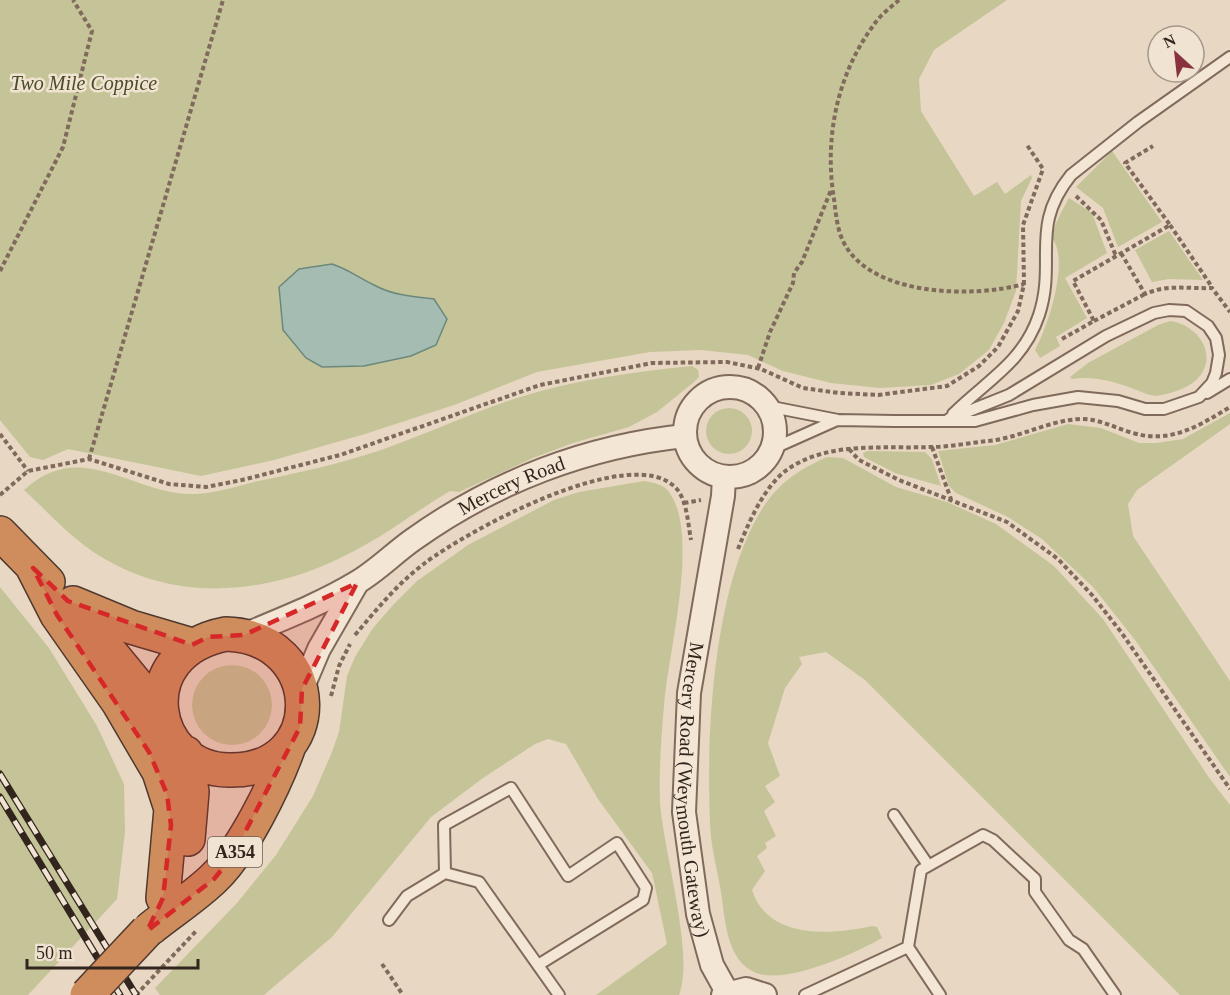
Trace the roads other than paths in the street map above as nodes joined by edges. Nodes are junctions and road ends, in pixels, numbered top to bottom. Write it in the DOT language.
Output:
graph roads {
  1 [pos="1230,57"];
  2 [pos="1230,379"];
  3 [pos="1199,397"];
  4 [pos="767,406"];
  5 [pos="949,419"];
  6 [pos="838,420"];
  7 [pos="685,436"];
  8 [pos="772,449"];
  9 [pos="724,477"];
  10 [pos="17,551"];
  11 [pos="357,583"];
  12 [pos="68,601"];
  13 [pos="244,634"];
  14 [pos="192,645"];
  15 [pos="316,697"];
  16 [pos="162,715"];
  17 [pos="288,746"];
  18 [pos="186,753"];
  19 [pos="894,815"];
  20 [pos="928,865"];
  21 [pos="445,873"];
  22 [pos="163,898"];
  23 [pos="389,920"];
  24 [pos="147,931"];
  25 [pos="908,947"];
  26 [pos="538,965"];
  27 [pos="725,993"];
  28 [pos="87,995"];
  29 [pos="559,995"];
  30 [pos="765,995"];
  31 [pos="805,995"];
  32 [pos="940,995"];
  33 [pos="1115,995"];
  1 -- 5 [label="lane"];
  2 -- 3 [label="lane"];
  3 -- 5 [label="lane"];
  3 -- 5 [label="lane"];
  4 -- 6 [label="lane"];
  4 -- 7 [label="street"];
  4 -- 8 [label="street"];
  5 -- 6 [label="lane"];
  6 -- 8 [label="lane"];
  7 -- 9 [label="street"];
  7 -- 11 [label="street, Mercery Road"];
  8 -- 9 [label="street"];
  9 -- 27 [label="street, Mercery Road (Weymouth Gateway)"];
  10 -- 12 [label="highway, A354"];
  10 -- 22 [label="highway"];
  11 -- 13 [label="street"];
  11 -- 15 [label="street"];
  12 -- 14 [label="highway, A354"];
  12 -- 16 [label="highway, A354"];
  13 -- 14 [label="highway, A354"];
  13 -- 15 [label="highway"];
  14 -- 16 [label="highway, A354"];
  15 -- 17 [label="highway, A354"];
  16 -- 18 [label="highway, A354"];
  17 -- 18 [label="highway, A354"];
  17 -- 24 [label="highway, A354"];
  18 -- 22 [label="highway, A354"];
  19 -- 20 [label="lane"];
  20 -- 25 [label="lane"];
  20 -- 33 [label="lane"];
  21 -- 23 [label="lane"];
  21 -- 26 [label="lane"];
  21 -- 26 [label="lane"];
  22 -- 24 [label="highway, A354"];
  24 -- 28 [label="highway, A354, bridge"];
  25 -- 31 [label="lane"];
  25 -- 32 [label="lane"];
  26 -- 29 [label="lane"];
  27 -- 30 [label="street"];
}
